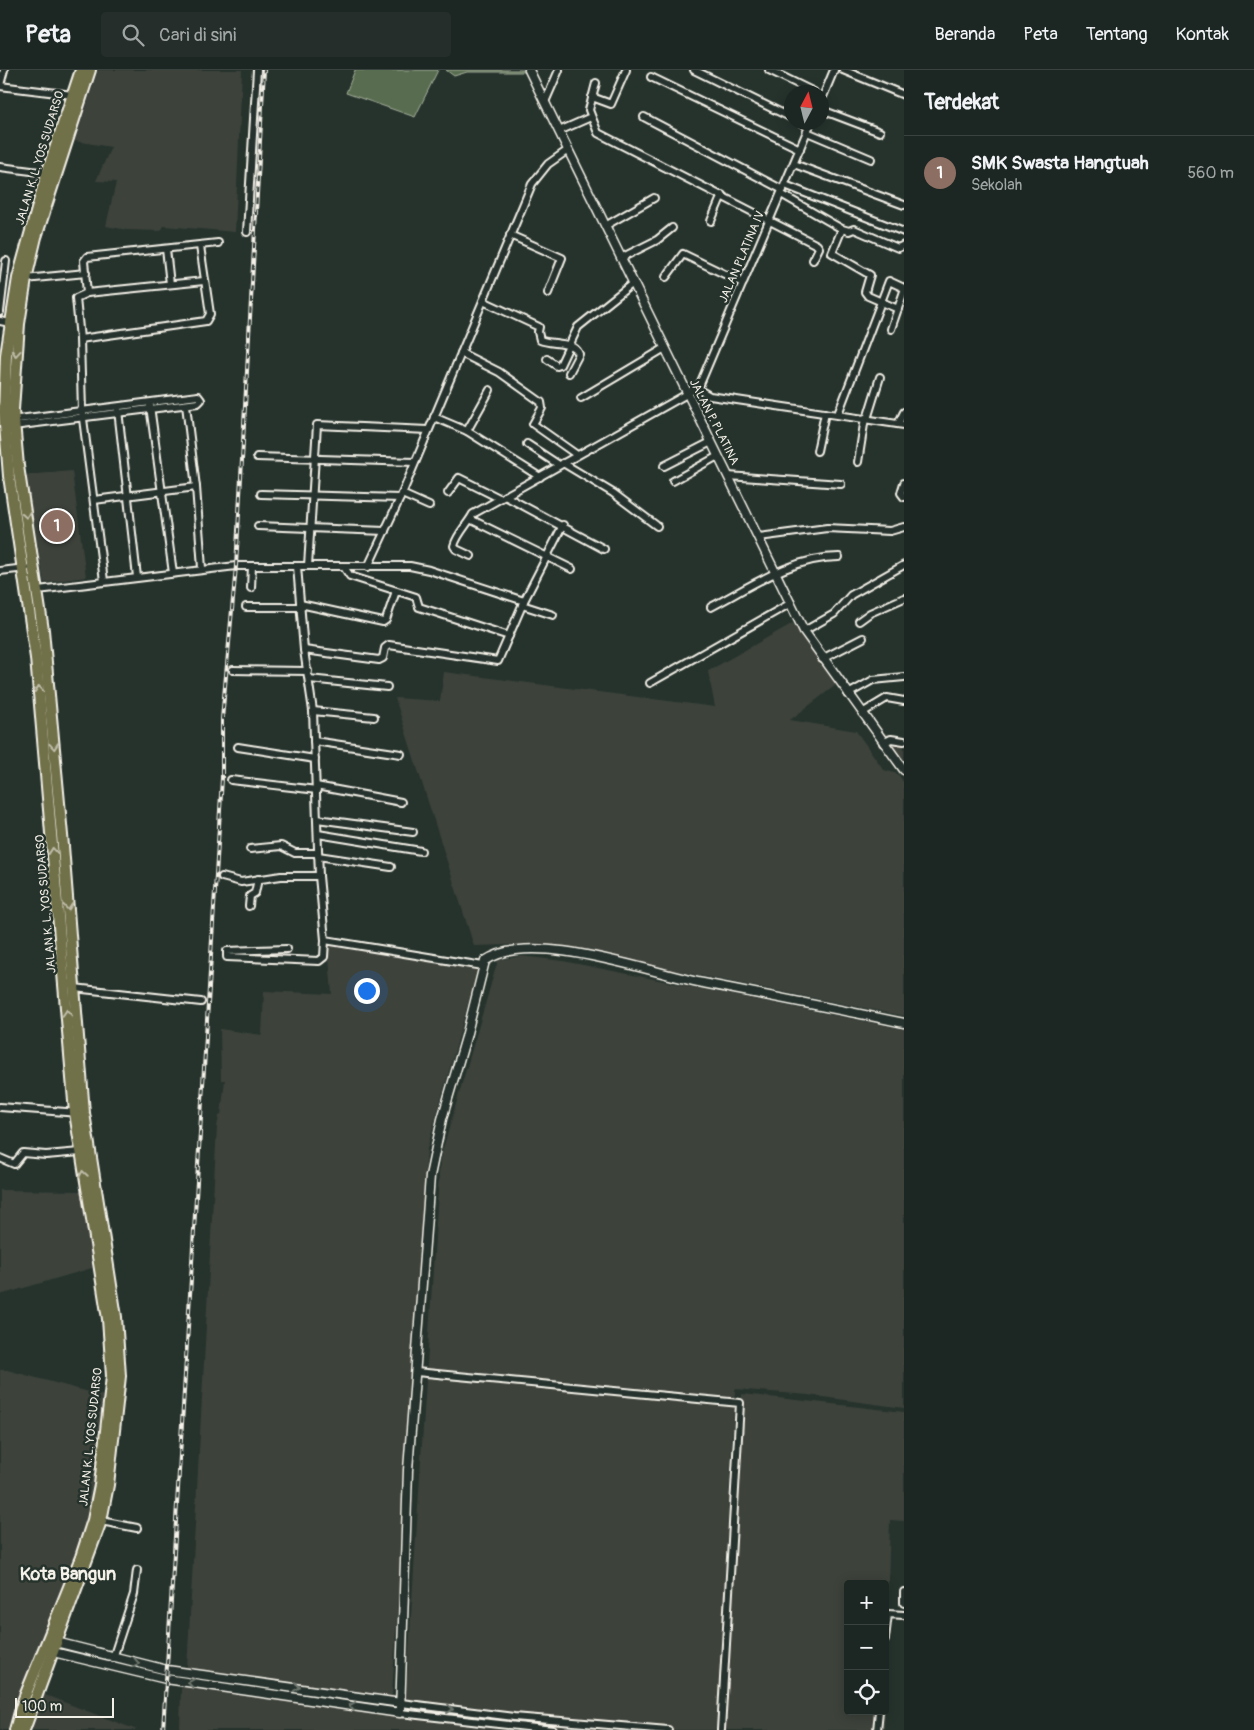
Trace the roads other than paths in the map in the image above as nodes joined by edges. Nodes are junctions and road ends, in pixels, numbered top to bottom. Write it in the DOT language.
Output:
graph roads {
  1 [pos="4,70"];
  2 [pos="81,70"];
  3 [pos="90,70"];
  4 [pos="257,70"];
  5 [pos="529,70"];
  6 [pos="558,70"];
  7 [pos="626,70"];
  8 [pos="694,70"];
  9 [pos="769,70"];
  10 [pos="834,70"];
  11 [pos="843,70"];
  12 [pos="651,78"];
  13 [pos="596,83"];
  14 [pos="800,85"];
  15 [pos="827,85"];
  16 [pos="0,86"];
  17 [pos="73,95"];
  18 [pos="904,95"];
  19 [pos="592,97"];
  20 [pos="545,102"];
  21 [pos="829,113"];
  22 [pos="784,114"];
  23 [pos="591,117"];
  24 [pos="644,117"];
  25 [pos="808,130"];
  26 [pos="815,130"];
  27 [pos="559,132"];
  28 [pos="880,132"];
  29 [pos="800,149"];
  30 [pos="568,150"];
  31 [pos="872,158"];
  32 [pos="794,164"];
  33 [pos="0,167"];
  34 [pos="47,174"];
  35 [pos="783,190"];
  36 [pos="722,195"];
  37 [pos="654,198"];
  38 [pos="904,205"];
  39 [pos="770,220"];
  40 [pos="711,221"];
  41 [pos="605,226"];
  42 [pos="672,228"];
  43 [pos="842,229"];
  44 [pos="247,232"];
  45 [pos="904,232"];
  46 [pos="510,235"];
  47 [pos="218,243"];
  48 [pos="904,245"];
  49 [pos="200,246"];
  50 [pos="166,249"];
  51 [pos="621,258"];
  52 [pos="813,260"];
  53 [pos="6,261"];
  54 [pos="86,273"];
  55 [pos="666,277"];
  56 [pos="22,278"];
  57 [pos="204,281"];
  58 [pos="633,283"];
  59 [pos="743,283"];
  60 [pos="170,284"];
  61 [pos="904,289"];
  62 [pos="88,293"];
  63 [pos="548,293"];
  64 [pos="483,301"];
  65 [pos="880,303"];
  66 [pos="898,309"];
  67 [pos="0,312"];
  68 [pos="0,321"];
  69 [pos="11,323"];
  70 [pos="891,329"];
  71 [pos="80,338"];
  72 [pos="568,346"];
  73 [pos="664,348"];
  74 [pos="461,353"];
  75 [pos="547,359"];
  76 [pos="569,373"];
  77 [pos="880,378"];
  78 [pos="696,388"];
  79 [pos="490,390"];
  80 [pos="687,394"];
  81 [pos="2,396"];
  82 [pos="581,398"];
  83 [pos="186,404"];
  84 [pos="150,406"];
  85 [pos="118,410"];
  86 [pos="825,412"];
  87 [pos="904,412"];
  88 [pos="83,414"];
  89 [pos="838,414"];
  90 [pos="434,417"];
  91 [pos="866,418"];
  92 [pos="7,420"];
  93 [pos="901,424"];
  94 [pos="428,430"];
  95 [pos="467,431"];
  96 [pos="711,442"];
  97 [pos="527,444"];
  98 [pos="817,451"];
  99 [pos="576,455"];
  100 [pos="718,456"];
  101 [pos="257,457"];
  102 [pos="316,459"];
  103 [pos="415,462"];
  104 [pos="858,462"];
  105 [pos="561,464"];
  106 [pos="664,466"];
  107 [pos="728,476"];
  108 [pos="540,477"];
  109 [pos="673,481"];
  110 [pos="841,484"];
  111 [pos="904,484"];
  112 [pos="196,487"];
  113 [pos="162,491"];
  114 [pos="448,493"];
  115 [pos="261,494"];
  116 [pos="313,495"];
  117 [pos="128,496"];
  118 [pos="401,496"];
  119 [pos="502,497"];
  120 [pos="904,497"];
  121 [pos="94,500"];
  122 [pos="429,506"];
  123 [pos="472,520"];
  124 [pos="563,525"];
  125 [pos="258,526"];
  126 [pos="657,526"];
  127 [pos="904,527"];
  128 [pos="310,528"];
  129 [pos="385,531"];
  130 [pos="759,537"];
  131 [pos="604,549"];
  132 [pos="471,556"];
  133 [pos="546,557"];
  134 [pos="839,557"];
  135 [pos="904,565"];
  136 [pos="252,566"];
  137 [pos="296,566"];
  138 [pos="308,566"];
  139 [pos="29,567"];
  140 [pos="344,567"];
  141 [pos="368,567"];
  142 [pos="202,568"];
  143 [pos="572,569"];
  144 [pos="0,571"];
  145 [pos="776,572"];
  146 [pos="173,573"];
  147 [pos="137,577"];
  148 [pos="104,581"];
  149 [pos="251,588"];
  150 [pos="38,590"];
  151 [pos="396,591"];
  152 [pos="904,598"];
  153 [pos="523,603"];
  154 [pos="791,603"];
  155 [pos="301,605"];
  156 [pos="246,607"];
  157 [pos="711,607"];
  158 [pos="553,615"];
  159 [pos="859,621"];
  160 [pos="804,631"];
  161 [pos="509,636"];
  162 [pos="864,638"];
  163 [pos="304,650"];
  164 [pos="822,659"];
  165 [pos="232,670"];
  166 [pos="308,671"];
  167 [pos="904,677"];
  168 [pos="309,679"];
  169 [pos="650,683"];
  170 [pos="387,687"];
  171 [pos="848,694"];
  172 [pos="904,700"];
  173 [pos="313,711"];
  174 [pos="862,713"];
  175 [pos="374,717"];
  176 [pos="904,740"];
  177 [pos="314,741"];
  178 [pos="883,743"];
  179 [pos="238,747"];
  180 [pos="401,754"];
  181 [pos="315,759"];
  182 [pos="904,770"];
  183 [pos="231,780"];
  184 [pos="317,788"];
  185 [pos="401,802"];
  186 [pos="318,819"];
  187 [pos="413,832"];
  188 [pos="318,834"];
  189 [pos="250,849"];
  190 [pos="421,851"];
  191 [pos="318,855"];
  192 [pos="391,866"];
  193 [pos="319,876"];
  194 [pos="222,877"];
  195 [pos="258,879"];
  196 [pos="249,906"];
  197 [pos="325,940"];
  198 [pos="287,948"];
  199 [pos="483,966"];
  200 [pos="74,988"];
  201 [pos="201,1002"];
  202 [pos="904,1023"];
  203 [pos="0,1107"];
  204 [pos="79,1113"];
  205 [pos="80,1152"];
  206 [pos="0,1158"];
  207 [pos="416,1372"];
  208 [pos="101,1521"];
  209 [pos="137,1528"];
  210 [pos="137,1570"];
  211 [pos="904,1592"];
  212 [pos="904,1603"];
  213 [pos="904,1615"];
  214 [pos="887,1625"];
  215 [pos="49,1646"];
  216 [pos="113,1658"];
  217 [pos="401,1703"];
  218 [pos="400,1712"];
  219 [pos="879,1715"];
  220 [pos="15,1730"];
  221 [pos="24,1730"];
  222 [pos="553,1730"];
  223 [pos="668,1730"];
  224 [pos="721,1730"];
  225 [pos="877,1730"];
  1 -- 16 [label="street"];
  2 -- 17 [label="highway, JALAN K. L. YOS SUDARSO"];
  3 -- 56 [label="highway, JALAN K. L. YOS SUDARSO"];
  4 -- 44 [label="street"];
  5 -- 20 [label="street, JALAN P. PLATINA"];
  6 -- 20 [label="street"];
  7 -- 19 [label="street"];
  8 -- 22 [label="street"];
  9 -- 14 [label="street"];
  10 -- 15 [label="street"];
  11 -- 18 [label="street"];
  12 -- 29 [label="street"];
  13 -- 19 [label="street"];
  16 -- 17 [label="street"];
  17 -- 34 [label="highway, JALAN K. L. YOS SUDARSO"];
  19 -- 23 [label="street"];
  20 -- 27 [label="street, JALAN P. PLATINA"];
  21 -- 28 [label="street"];
  23 -- 27 [label="street"];
  23 -- 36 [label="street"];
  24 -- 35 [label="street"];
  25 -- 29 [label="street, JALAN PLATINA IV"];
  26 -- 31 [label="street"];
  27 -- 30 [label="street, JALAN P. PLATINA"];
  29 -- 32 [label="street, JALAN PLATINA IV"];
  30 -- 41 [label="street, JALAN P. PLATINA"];
  30 -- 46 [label="street"];
  32 -- 35 [label="street, JALAN PLATINA IV"];
  32 -- 38 [label="street"];
  33 -- 34 [label="street"];
  34 -- 56 [label="highway, JALAN K. L. YOS SUDARSO"];
  35 -- 39 [label="street, JALAN PLATINA IV"];
  35 -- 43 [label="street"];
  35 -- 45 [label="street"];
  36 -- 39 [label="street"];
  36 -- 40 [label="street"];
  37 -- 41 [label="street"];
  39 -- 52 [label="street"];
  39 -- 59 [label="street, JALAN PLATINA IV"];
  41 -- 51 [label="street, JALAN P. PLATINA"];
  42 -- 51 [label="street"];
  43 -- 48 [label="street"];
  43 -- 65 [label="street"];
  46 -- 63 [label="street"];
  46 -- 64 [label="street"];
  47 -- 49 [label="street"];
  49 -- 50 [label="street"];
  49 -- 57 [label="street"];
  50 -- 54 [label="street"];
  50 -- 60 [label="street"];
  51 -- 58 [label="street, JALAN P. PLATINA"];
  53 -- 67 [label="street"];
  54 -- 56 [label="street"];
  54 -- 62 [label="street"];
  55 -- 59 [label="street"];
  56 -- 69 [label="highway, JALAN K. L. YOS SUDARSO"];
  56 -- 92 [label="highway, JALAN K. L. YOS SUDARSO, one-way"];
  57 -- 60 [label="street"];
  57 -- 71 [label="street"];
  58 -- 72 [label="street"];
  58 -- 73 [label="street, JALAN P. PLATINA"];
  59 -- 78 [label="street, JALAN PLATINA IV"];
  60 -- 62 [label="street"];
  61 -- 65 [label="street"];
  61 -- 66 [label="street"];
  62 -- 71 [label="street"];
  64 -- 72 [label="street"];
  64 -- 74 [label="street"];
  65 -- 66 [label="street"];
  65 -- 89 [label="street"];
  66 -- 70 [label="street"];
  68 -- 69 [label="street"];
  69 -- 81 [label="highway, JALAN K. L. YOS SUDARSO"];
  71 -- 88 [label="street"];
  72 -- 75 [label="street"];
  72 -- 76 [label="street"];
  73 -- 80 [label="street, JALAN P. PLATINA"];
  73 -- 82 [label="street"];
  74 -- 90 [label="street"];
  74 -- 99 [label="street"];
  77 -- 91 [label="street"];
  78 -- 80 [label="street, JALAN PLATINA IV"];
  78 -- 86 [label="street"];
  79 -- 95 [label="street"];
  80 -- 96 [label="street, JALAN P. PLATINA"];
  80 -- 99 [label="street, JALAN PLATINA IV"];
  81 -- 92 [label="highway, JALAN K. L. YOS SUDARSO"];
  83 -- 84 [label="street"];
  83 -- 84 [label="street"];
  83 -- 112 [label="street"];
  84 -- 85 [label="street"];
  84 -- 113 [label="street"];
  85 -- 88 [label="street"];
  85 -- 117 [label="street"];
  86 -- 89 [label="street"];
  86 -- 98 [label="street"];
  87 -- 93 [label="street"];
  88 -- 92 [label="street"];
  88 -- 121 [label="street"];
  89 -- 91 [label="street"];
  90 -- 94 [label="street"];
  90 -- 95 [label="street"];
  91 -- 93 [label="street"];
  91 -- 104 [label="street"];
  92 -- 139 [label="highway, JALAN K. L. YOS SUDARSO"];
  94 -- 102 [label="street"];
  94 -- 103 [label="street"];
  95 -- 108 [label="street"];
  96 -- 100 [label="street, JALAN P. PLATINA"];
  96 -- 106 [label="street"];
  97 -- 105 [label="street"];
  99 -- 105 [label="street, JALAN PLATINA IV"];
  100 -- 107 [label="street, JALAN P. PLATINA"];
  100 -- 109 [label="street"];
  101 -- 102 [label="street"];
  102 -- 103 [label="street"];
  102 -- 116 [label="street"];
  103 -- 118 [label="street"];
  105 -- 108 [label="street, JALAN PLATINA IV"];
  105 -- 126 [label="street"];
  107 -- 110 [label="street"];
  107 -- 130 [label="street, JALAN P. PLATINA"];
  108 -- 119 [label="street, JALAN PLATINA IV"];
  111 -- 120 [label="street"];
  112 -- 113 [label="street"];
  112 -- 142 [label="street"];
  113 -- 117 [label="street"];
  113 -- 146 [label="street"];
  114 -- 119 [label="street"];
  115 -- 116 [label="street"];
  116 -- 118 [label="street"];
  116 -- 128 [label="street"];
  117 -- 121 [label="street"];
  117 -- 147 [label="street"];
  118 -- 122 [label="street"];
  118 -- 129 [label="street"];
  119 -- 123 [label="street, JALAN PLATINA IV"];
  119 -- 124 [label="street"];
  121 -- 148 [label="street"];
  123 -- 132 [label="street, JALAN PLATINA IV"];
  123 -- 133 [label="street"];
  124 -- 131 [label="street"];
  124 -- 133 [label="street"];
  125 -- 128 [label="street"];
  127 -- 130 [label="street"];
  128 -- 129 [label="street"];
  128 -- 138 [label="street"];
  129 -- 141 [label="street"];
  130 -- 145 [label="street, JALAN P. PLATINA"];
  133 -- 143 [label="street"];
  133 -- 153 [label="street"];
  134 -- 145 [label="street"];
  135 -- 160 [label="street"];
  136 -- 137 [label="street"];
  136 -- 142 [label="street"];
  136 -- 149 [label="street"];
  137 -- 138 [label="street"];
  137 -- 155 [label="street"];
  138 -- 140 [label="street"];
  139 -- 144 [label="street"];
  139 -- 150 [label="highway, JALAN K. L. YOS SUDARSO"];
  204 -- 139 [label="highway, JALAN K. L. YOS SUDARSO, one-way"];
  140 -- 141 [label="street"];
  140 -- 151 [label="street"];
  141 -- 153 [label="street"];
  142 -- 146 [label="street"];
  145 -- 154 [label="street, JALAN P. PLATINA"];
  145 -- 157 [label="street"];
  146 -- 147 [label="street"];
  147 -- 148 [label="street"];
  148 -- 150 [label="street"];
  150 -- 200 [label="highway, JALAN K. L. YOS SUDARSO, one-way"];
  151 -- 155 [label="street"];
  151 -- 161 [label="street"];
  152 -- 159 [label="street"];
  153 -- 158 [label="street"];
  153 -- 161 [label="street"];
  154 -- 160 [label="street, JALAN P. PLATINA"];
  154 -- 169 [label="street"];
  155 -- 156 [label="street"];
  155 -- 163 [label="street"];
  160 -- 164 [label="street, JALAN P. PLATINA"];
  161 -- 163 [label="street"];
  162 -- 164 [label="street"];
  163 -- 166 [label="street"];
  164 -- 171 [label="street, JALAN P. PLATINA"];
  165 -- 166 [label="street"];
  166 -- 168 [label="street"];
  167 -- 171 [label="street"];
  168 -- 170 [label="street"];
  168 -- 173 [label="street"];
  171 -- 174 [label="street, JALAN P. PLATINA"];
  172 -- 174 [label="street"];
  173 -- 175 [label="street"];
  173 -- 177 [label="street"];
  174 -- 178 [label="street, JALAN P. PLATINA"];
  176 -- 178 [label="street"];
  177 -- 180 [label="street"];
  177 -- 181 [label="street"];
  178 -- 182 [label="street, JALAN P. PLATINA"];
  179 -- 181 [label="street"];
  181 -- 184 [label="street"];
  183 -- 184 [label="street"];
  184 -- 185 [label="street"];
  184 -- 186 [label="street"];
  186 -- 187 [label="street"];
  186 -- 188 [label="street"];
  188 -- 190 [label="street"];
  188 -- 191 [label="street"];
  189 -- 191 [label="street"];
  191 -- 192 [label="street"];
  191 -- 193 [label="street"];
  193 -- 195 [label="street"];
  193 -- 197 [label="street"];
  194 -- 195 [label="street"];
  195 -- 196 [label="street"];
  197 -- 198 [label="street"];
  197 -- 199 [label="street"];
  199 -- 202 [label="street"];
  199 -- 207 [label="street"];
  200 -- 201 [label="street"];
  200 -- 204 [label="highway, JALAN K. L. YOS SUDARSO"];
  203 -- 204 [label="street"];
  204 -- 205 [label="highway, JALAN K. L. YOS SUDARSO"];
  204 -- 208 [label="highway, JALAN K. L. YOS SUDARSO"];
  205 -- 206 [label="street"];
  215 -- 205 [label="highway, JALAN K. L. YOS SUDARSO, one-way"];
  207 -- 217 [label="street"];
  207 -- 224 [label="street"];
  208 -- 209 [label="street"];
  208 -- 215 [label="highway, JALAN K. L. YOS SUDARSO"];
  210 -- 216 [label="street"];
  211 -- 212 [label="street"];
  213 -- 214 [label="street"];
  215 -- 216 [label="street"];
  218 -- 215 [label="street, one-way"];
  215 -- 220 [label="highway, JALAN K. L. YOS SUDARSO"];
  215 -- 221 [label="highway, JALAN K. L. YOS SUDARSO"];
  216 -- 217 [label="street, one-way"];
  217 -- 218 [label="street"];
  217 -- 223 [label="street, one-way"];
  218 -- 222 [label="street"];
  219 -- 225 [label="street"];
}
